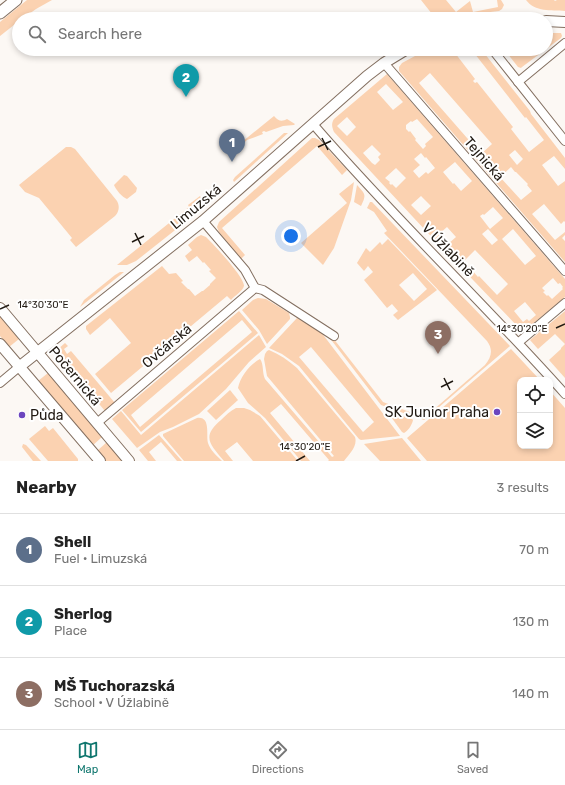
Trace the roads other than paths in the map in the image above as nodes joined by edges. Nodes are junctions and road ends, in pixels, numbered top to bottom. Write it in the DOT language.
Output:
graph roads {
  1 [pos="16,0"];
  2 [pos="0,13"];
  3 [pos="553,21"];
  4 [pos="565,22"];
  5 [pos="565,43"];
  6 [pos="553,53"];
  7 [pos="396,56"];
  8 [pos="498,56"];
  9 [pos="549,56"];
  10 [pos="384,63"];
  11 [pos="518,82"];
  12 [pos="313,124"];
  13 [pos="565,141"];
  14 [pos="203,221"];
  15 [pos="565,272"];
  16 [pos="255,288"];
  17 [pos="565,303"];
  18 [pos="0,308"];
  19 [pos="334,336"];
  20 [pos="519,342"];
  21 [pos="0,344"];
  22 [pos="37,352"];
  23 [pos="19,367"];
  24 [pos="0,383"];
  25 [pos="565,394"];
  26 [pos="97,423"];
  27 [pos="100,461"];
  28 [pos="129,461"];
  1 -- 2 [label="main road"];
  3 -- 4 [label="street"];
  5 -- 6 [label="street"];
  7 -- 10 [label="street, Limuzská"];
  8 -- 11 [label="street"];
  9 -- 11 [label="street"];
  10 -- 12 [label="street, Limuzská"];
  10 -- 15 [label="street, Tejnická"];
  11 -- 13 [label="street"];
  12 -- 14 [label="street, Limuzská"];
  12 -- 20 [label="street, V Úžlabině"];
  14 -- 16 [label="street"];
  14 -- 22 [label="street, Limuzská"];
  16 -- 19 [label="street"];
  16 -- 26 [label="street, Ovčárská"];
  17 -- 20 [label="street"];
  18 -- 22 [label="street, Počernická"];
  20 -- 25 [label="street, V Úžlabině"];
  21 -- 23 [label="street"];
  22 -- 23 [label="street, Limuzská"];
  22 -- 26 [label="street, Počernická"];
  23 -- 24 [label="street, Limuzská"];
  23 -- 27 [label="street"];
  26 -- 28 [label="street, Počernická"];
}
